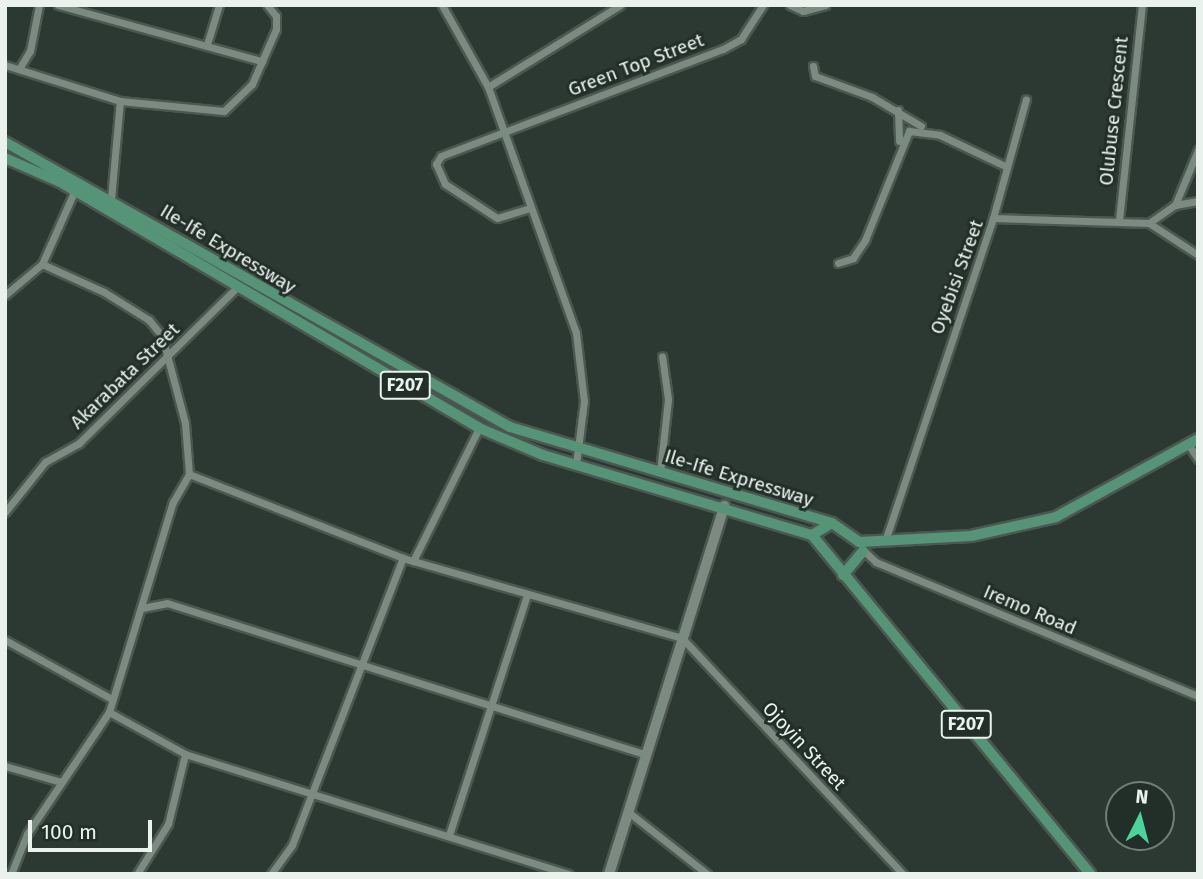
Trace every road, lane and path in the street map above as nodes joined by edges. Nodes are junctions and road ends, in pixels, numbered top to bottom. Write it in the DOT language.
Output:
graph roads {
  1 [pos="39,5"];
  2 [pos="58,5"];
  3 [pos="219,5"];
  4 [pos="267,5"];
  5 [pos="442,5"];
  6 [pos="620,5"];
  7 [pos="763,5"];
  8 [pos="790,5"];
  9 [pos="825,5"];
  10 [pos="1139,6"];
  11 [pos="208,41"];
  12 [pos="262,61"];
  13 [pos="5,65"];
  14 [pos="813,66"];
  15 [pos="19,69"];
  16 [pos="488,87"];
  17 [pos="1026,99"];
  18 [pos="120,101"];
  19 [pos="898,110"];
  20 [pos="504,134"];
  21 [pos="940,135"];
  22 [pos="5,142"];
  23 [pos="1198,149"];
  24 [pos="899,150"];
  25 [pos="5,158"];
  26 [pos="1003,165"];
  27 [pos="75,190"];
  28 [pos="111,199"];
  29 [pos="1198,201"];
  30 [pos="1175,205"];
  31 [pos="530,208"];
  32 [pos="993,218"];
  33 [pos="1119,220"];
  34 [pos="1149,223"];
  35 [pos="1198,255"];
  36 [pos="838,263"];
  37 [pos="42,264"];
  38 [pos="235,289"];
  39 [pos="5,295"];
  40 [pos="662,356"];
  41 [pos="167,360"];
  42 [pos="479,428"];
  43 [pos="1193,442"];
  44 [pos="580,450"];
  45 [pos="1198,460"];
  46 [pos="576,464"];
  47 [pos="660,472"];
  48 [pos="188,474"];
  49 [pos="724,506"];
  50 [pos="5,512"];
  51 [pos="832,523"];
  52 [pos="812,535"];
  53 [pos="885,541"];
  54 [pos="861,547"];
  55 [pos="403,558"];
  56 [pos="413,561"];
  57 [pos="843,575"];
  58 [pos="527,595"];
  59 [pos="142,608"];
  60 [pos="682,638"];
  61 [pos="5,640"];
  62 [pos="360,665"];
  63 [pos="1198,696"];
  64 [pos="112,699"];
  65 [pos="491,706"];
  66 [pos="109,712"];
  67 [pos="185,754"];
  68 [pos="643,754"];
  69 [pos="5,766"];
  70 [pos="61,782"];
  71 [pos="309,790"];
  72 [pos="627,811"];
  73 [pos="449,835"];
  74 [pos="11,874"];
  75 [pos="137,874"];
  76 [pos="271,874"];
  77 [pos="569,874"];
  78 [pos="609,874"];
  79 [pos="707,874"];
  80 [pos="903,874"];
  81 [pos="1090,874"];
  1 -- 15 [label="street"];
  2 -- 11 [label="street"];
  3 -- 11 [label="street"];
  4 -- 12 [label="street"];
  5 -- 16 [label="street"];
  6 -- 16 [label="street"];
  7 -- 20 [label="street, Green Top Street"];
  8 -- 9 [label="street"];
  10 -- 33 [label="street, Olubuse Crescent"];
  11 -- 12 [label="street"];
  12 -- 18 [label="street"];
  13 -- 15 [label="street"];
  14 -- 19 [label="street"];
  15 -- 18 [label="street"];
  16 -- 20 [label="street"];
  17 -- 26 [label="street"];
  18 -- 28 [label="street"];
  19 -- 21 [label="street"];
  19 -- 24 [label="street"];
  20 -- 31 [label="street"];
  20 -- 31 [label="street, Green Top Street"];
  21 -- 24 [label="street"];
  21 -- 26 [label="street"];
  22 -- 28 [label="main road, Ile-Ife Expressway / F207"];
  23 -- 30 [label="street"];
  24 -- 36 [label="street"];
  25 -- 27 [label="main road, Ile-Ife Expressway / F207"];
  26 -- 32 [label="street"];
  27 -- 37 [label="street"];
  27 -- 38 [label="main road, Ile-Ife Expressway / F207"];
  28 -- 44 [label="main road, Ile-Ife Expressway / F207"];
  29 -- 30 [label="street"];
  30 -- 34 [label="street"];
  31 -- 44 [label="street"];
  32 -- 33 [label="street, Oyebisi Street"];
  32 -- 53 [label="street, Oyebisi Street"];
  33 -- 34 [label="street, Oyebisi Street"];
  34 -- 35 [label="street"];
  37 -- 39 [label="street"];
  37 -- 41 [label="street"];
  38 -- 41 [label="street, Akarabata Street"];
  38 -- 42 [label="main road, Ile-Ife Expressway / F207"];
  40 -- 47 [label="street"];
  41 -- 48 [label="street"];
  41 -- 50 [label="street, Akarabata Street"];
  42 -- 46 [label="main road, Ile-Ife Expressway / F207"];
  42 -- 56 [label="street"];
  43 -- 45 [label="street"];
  43 -- 53 [label="main road"];
  44 -- 46 [label="street"];
  44 -- 47 [label="main road, Ile-Ife Expressway / F207"];
  46 -- 49 [label="main road, Ile-Ife Expressway / F207"];
  47 -- 51 [label="main road, Ile-Ife Expressway / F207"];
  48 -- 55 [label="street"];
  48 -- 59 [label="street"];
  49 -- 52 [label="main road, Ile-Ife Expressway / F207"];
  49 -- 60 [label="street"];
  51 -- 52 [label="main road, Ile-Ife Expressway"];
  51 -- 54 [label="main road"];
  52 -- 57 [label="main road, F207"];
  53 -- 54 [label="main road"];
  54 -- 57 [label="main road"];
  54 -- 63 [label="street, Iremo Road"];
  55 -- 56 [label="street"];
  55 -- 62 [label="street"];
  56 -- 58 [label="street"];
  57 -- 81 [label="main road, F207"];
  58 -- 60 [label="street"];
  58 -- 65 [label="street"];
  59 -- 62 [label="street"];
  59 -- 64 [label="street"];
  60 -- 68 [label="street"];
  60 -- 80 [label="street, Ojoyin Street"];
  61 -- 64 [label="street"];
  62 -- 65 [label="street"];
  62 -- 71 [label="street"];
  64 -- 66 [label="street"];
  65 -- 68 [label="street"];
  65 -- 73 [label="street"];
  66 -- 67 [label="street"];
  66 -- 70 [label="street"];
  67 -- 71 [label="street"];
  67 -- 75 [label="street"];
  68 -- 72 [label="street"];
  69 -- 70 [label="street"];
  70 -- 74 [label="street"];
  71 -- 73 [label="street"];
  71 -- 76 [label="street"];
  72 -- 78 [label="street"];
  72 -- 79 [label="street"];
  73 -- 77 [label="street"];
}
